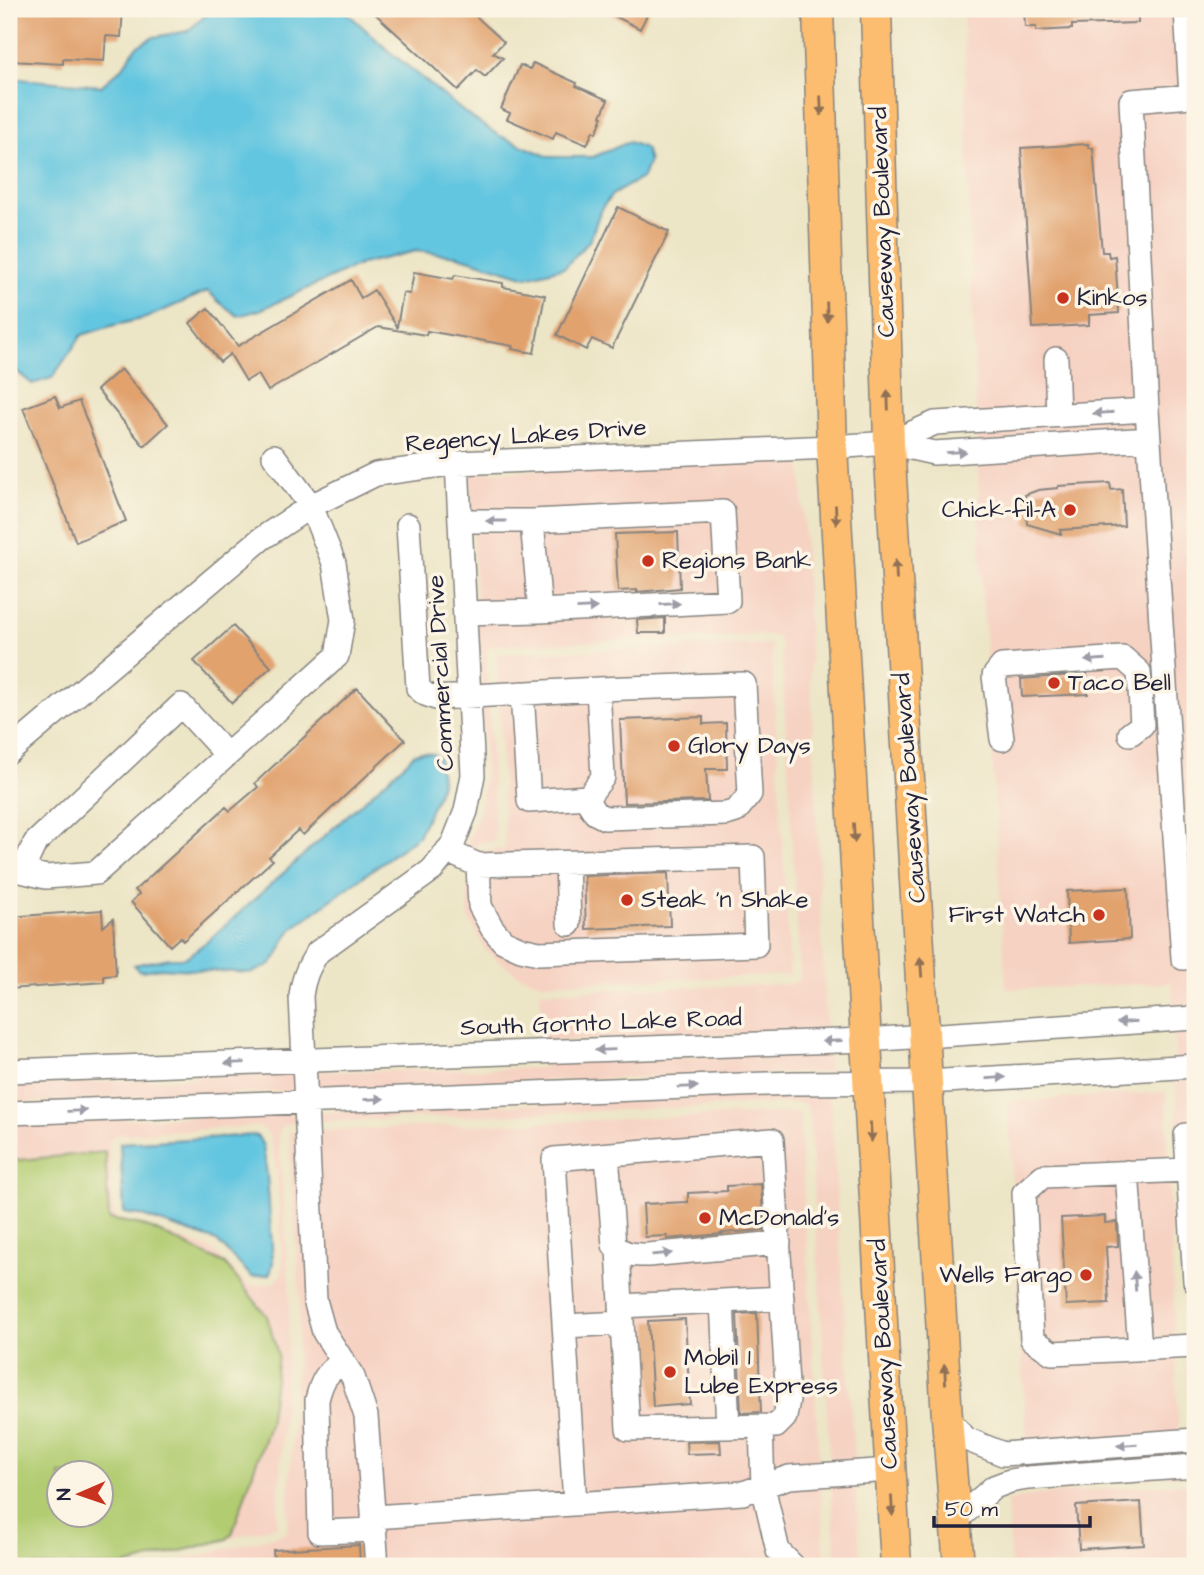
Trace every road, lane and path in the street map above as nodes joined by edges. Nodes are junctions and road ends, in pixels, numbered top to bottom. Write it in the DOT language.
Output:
graph roads {
  1 [pos="807,9"];
  2 [pos="876,9"];
  3 [pos="1186,9"];
  4 [pos="818,23"];
  5 [pos="1056,359"];
  6 [pos="1147,410"];
  7 [pos="1058,415"];
  8 [pos="1149,439"];
  9 [pos="889,443"];
  10 [pos="832,447"];
  11 [pos="274,456"];
  12 [pos="457,463"];
  13 [pos="311,506"];
  14 [pos="460,521"];
  15 [pos="532,521"];
  16 [pos="408,525"];
  17 [pos="540,611"];
  18 [pos="465,612"];
  19 [pos="598,689"];
  20 [pos="522,693"];
  21 [pos="469,696"];
  22 [pos="1130,734"];
  23 [pos="1002,738"];
  24 [pos="9,752"];
  25 [pos="227,755"];
  26 [pos="585,797"];
  27 [pos="447,851"];
  28 [pos="567,863"];
  29 [pos="478,865"];
  30 [pos="15,869"];
  31 [pos="569,924"];
  32 [pos="1195,957"];
  33 [pos="1195,1018"];
  34 [pos="925,1035"];
  35 [pos="866,1040"];
  36 [pos="303,1061"];
  37 [pos="1195,1066"];
  38 [pos="9,1071"];
  39 [pos="868,1083"];
  40 [pos="928,1083"];
  41 [pos="305,1102"];
  42 [pos="9,1114"];
  43 [pos="1186,1135"];
  44 [pos="607,1155"];
  45 [pos="1188,1170"];
  46 [pos="1127,1172"];
  47 [pos="779,1244"];
  48 [pos="618,1250"];
  49 [pos="1195,1281"];
  50 [pos="782,1298"];
  51 [pos="722,1301"];
  52 [pos="622,1314"];
  53 [pos="564,1326"];
  54 [pos="1195,1346"];
  55 [pos="1140,1349"];
  56 [pos="343,1361"];
  57 [pos="947,1418"];
  58 [pos="728,1427"];
  59 [pos="761,1427"];
  60 [pos="1195,1440"];
  61 [pos="1195,1466"];
  62 [pos="890,1470"];
  63 [pos="764,1486"];
  64 [pos="575,1504"];
  65 [pos="955,1521"];
  66 [pos="373,1523"];
  67 [pos="377,1566"];
  68 [pos="793,1566"];
  69 [pos="896,1566"];
  70 [pos="960,1566"];
  1 -- 4 [label="street"];
  9 -- 2 [label="main road, Causeway Boulevard, one-way"];
  3 -- 6 [label="street"];
  4 -- 10 [label="main road, Causeway Boulevard, one-way"];
  5 -- 7 [label="street"];
  6 -- 7 [label="street, one-way"];
  6 -- 8 [label="street"];
  7 -- 9 [label="street"];
  9 -- 8 [label="street, one-way"];
  8 -- 32 [label="street"];
  9 -- 10 [label="street, Regency Lakes Drive"];
  34 -- 9 [label="main road, Causeway Boulevard, one-way"];
  10 -- 12 [label="street, Regency Lakes Drive"];
  10 -- 35 [label="main road, Causeway Boulevard, one-way"];
  11 -- 13 [label="street"];
  12 -- 13 [label="street, Regency Lakes Drive"];
  12 -- 14 [label="street, Commercial Drive"];
  13 -- 24 [label="street, Regency Lakes Drive"];
  13 -- 25 [label="street"];
  15 -- 14 [label="street, one-way"];
  14 -- 18 [label="street, Commercial Drive"];
  15 -- 17 [label="street"];
  17 -- 15 [label="street, one-way"];
  16 -- 21 [label="street"];
  17 -- 18 [label="street"];
  18 -- 21 [label="street, Commercial Drive"];
  19 -- 20 [label="street"];
  19 -- 26 [label="street"];
  19 -- 26 [label="street"];
  20 -- 21 [label="street"];
  20 -- 26 [label="street"];
  21 -- 27 [label="street, Commercial Drive"];
  22 -- 23 [label="street, one-way"];
  25 -- 30 [label="street"];
  25 -- 30 [label="street"];
  27 -- 29 [label="street"];
  27 -- 36 [label="street, Commercial Drive"];
  28 -- 29 [label="street"];
  28 -- 29 [label="street"];
  28 -- 31 [label="street"];
  33 -- 34 [label="street, South Gornto Lake Road, one-way"];
  34 -- 35 [label="street, South Gornto Lake Road"];
  34 -- 40 [label="main road, Causeway Boulevard"];
  35 -- 36 [label="street, South Gornto Lake Road, one-way"];
  35 -- 39 [label="main road, Causeway Boulevard"];
  36 -- 38 [label="street, South Gornto Lake Road, one-way"];
  36 -- 41 [label="street, Commercial Drive"];
  40 -- 37 [label="street, one-way"];
  39 -- 40 [label="street"];
  41 -- 39 [label="street, one-way"];
  39 -- 62 [label="main road, Causeway Boulevard, one-way"];
  57 -- 40 [label="main road, Causeway Boulevard, one-way"];
  42 -- 41 [label="street, one-way"];
  41 -- 56 [label="street, Commercial Drive"];
  43 -- 45 [label="street"];
  44 -- 47 [label="street"];
  44 -- 48 [label="street"];
  44 -- 53 [label="street"];
  45 -- 46 [label="street"];
  45 -- 49 [label="street"];
  55 -- 46 [label="street, one-way"];
  46 -- 55 [label="street"];
  48 -- 47 [label="street, one-way"];
  47 -- 50 [label="street"];
  48 -- 52 [label="street"];
  50 -- 51 [label="street"];
  50 -- 59 [label="street"];
  51 -- 52 [label="street"];
  51 -- 58 [label="street"];
  52 -- 53 [label="street"];
  52 -- 58 [label="street"];
  53 -- 64 [label="street"];
  54 -- 55 [label="street"];
  56 -- 66 [label="street, Commercial Drive"];
  56 -- 66 [label="street"];
  60 -- 57 [label="street, one-way"];
  57 -- 65 [label="main road, Causeway Boulevard"];
  58 -- 59 [label="street"];
  59 -- 63 [label="street"];
  61 -- 65 [label="street"];
  62 -- 63 [label="street"];
  62 -- 69 [label="main road, Causeway Boulevard, one-way"];
  63 -- 64 [label="street"];
  63 -- 68 [label="street"];
  64 -- 66 [label="street"];
  65 -- 70 [label="main road, Causeway Boulevard"];
  66 -- 67 [label="street, Commercial Drive"];
}
